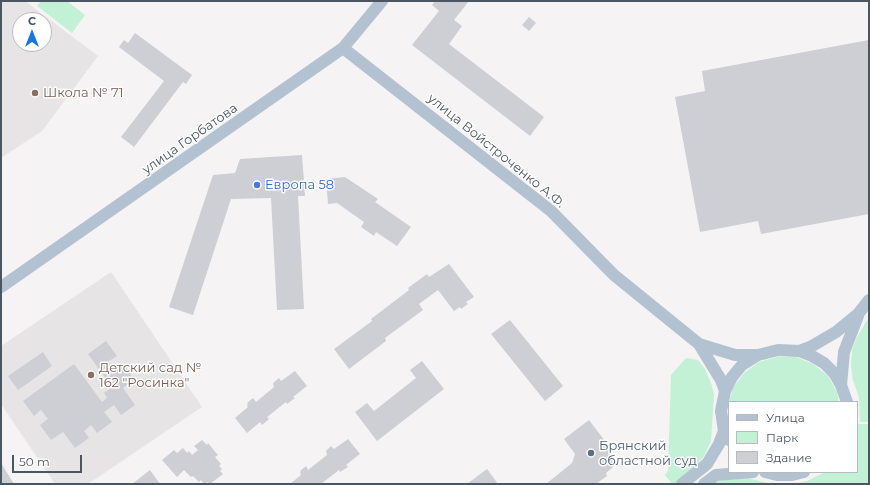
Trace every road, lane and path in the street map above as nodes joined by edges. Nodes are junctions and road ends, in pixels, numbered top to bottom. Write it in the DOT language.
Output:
graph roads {
  1 [pos="382,1"];
  2 [pos="344,48"];
  3 [pos="1,287"];
  4 [pos="869,300"];
  5 [pos="858,314"];
  6 [pos="699,344"];
  7 [pos="799,351"];
  8 [pos="758,355"];
  9 [pos="841,385"];
  10 [pos="725,391"];
  11 [pos="846,401"];
  12 [pos="726,436"];
  13 [pos="741,473"];
  14 [pos="769,473"];
  15 [pos="800,473"];
  16 [pos="682,484"];
  17 [pos="704,484"];
  1 -- 2 [label="main road, улица Горбатова"];
  2 -- 3 [label="main road, улица Горбатова"];
  2 -- 6 [label="main road, улица Войстроченко А.Ф."];
  4 -- 5 [label="main road"];
  5 -- 7 [label="main road"];
  5 -- 9 [label="main road"];
  6 -- 8 [label="main road"];
  6 -- 10 [label="main road"];
  7 -- 8 [label="main road"];
  7 -- 9 [label="main road"];
  8 -- 10 [label="main road"];
  9 -- 11 [label="main road"];
  10 -- 12 [label="main road"];
  12 -- 16 [label="main road"];
  13 -- 17 [label="main road"];
  14 -- 15 [label="main road"];
}
